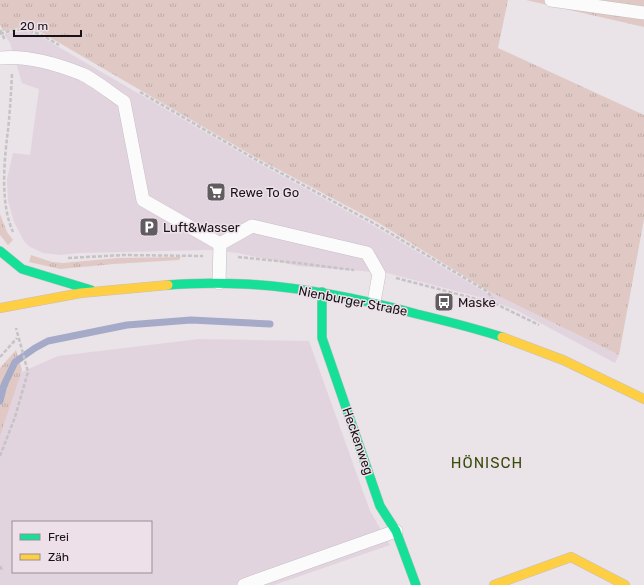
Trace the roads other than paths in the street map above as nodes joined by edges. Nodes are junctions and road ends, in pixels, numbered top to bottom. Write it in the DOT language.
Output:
graph roads {
  1 [pos="551,0"];
  2 [pos="644,13"];
  3 [pos="5,58"];
  4 [pos="220,244"];
  5 [pos="0,251"];
  6 [pos="219,283"];
  7 [pos="96,291"];
  8 [pos="322,292"];
  9 [pos="374,302"];
  10 [pos="0,308"];
  11 [pos="644,399"];
  12 [pos="396,531"];
  13 [pos="244,585"];
  14 [pos="416,585"];
  15 [pos="494,585"];
  16 [pos="625,585"];
  1 -- 2 [label="lane"];
  3 -- 4 [label="lane"];
  4 -- 6 [label="lane"];
  4 -- 9 [label="lane"];
  5 -- 7 [label="main road"];
  6 -- 7 [label="main road, Nienburger Straße"];
  6 -- 8 [label="main road, Nienburger Straße"];
  7 -- 10 [label="main road, Nienburger Straße"];
  8 -- 9 [label="main road, Nienburger Straße"];
  8 -- 12 [label="main road, Heckenweg"];
  9 -- 11 [label="main road, Nienburger Straße"];
  12 -- 13 [label="lane"];
  12 -- 14 [label="main road, Heckenweg"];
  15 -- 16 [label="main road"];
}
